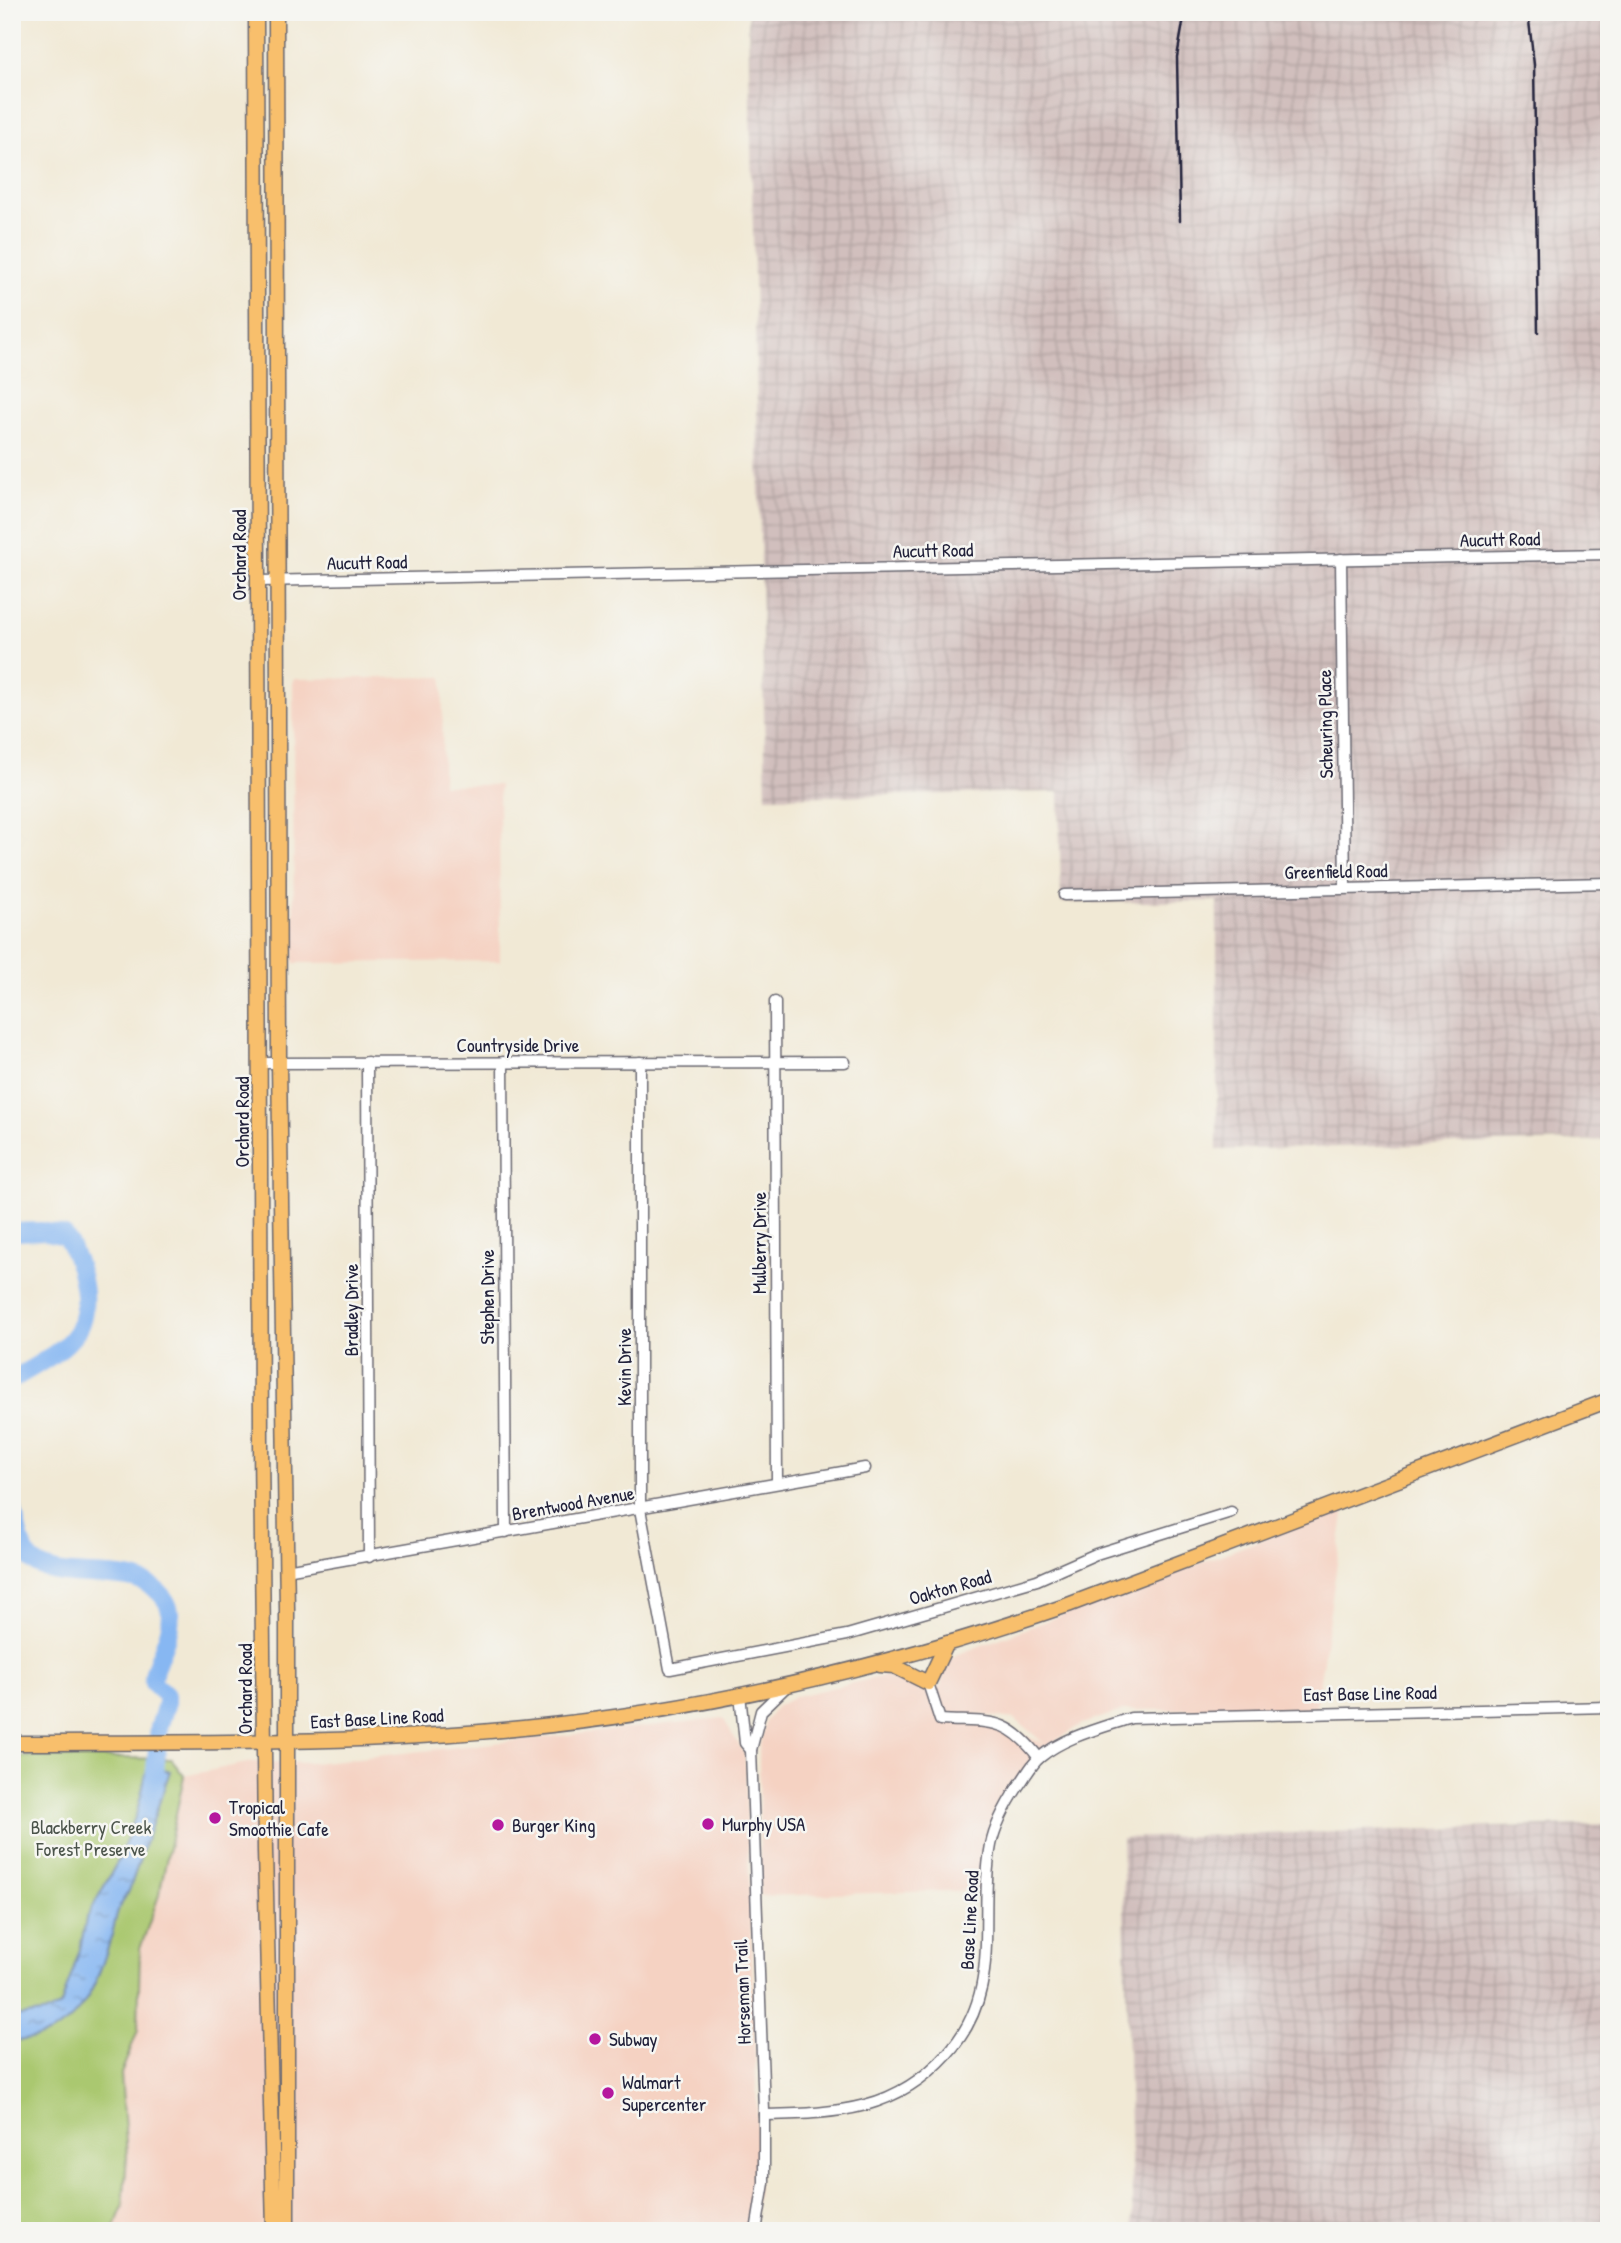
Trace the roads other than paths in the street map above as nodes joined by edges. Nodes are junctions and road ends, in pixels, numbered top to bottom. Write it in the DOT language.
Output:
graph roads {
  1 [pos="256,12"];
  2 [pos="276,12"];
  3 [pos="1609,554"];
  4 [pos="1341,559"];
  5 [pos="259,581"];
  6 [pos="280,581"];
  7 [pos="1609,883"];
  8 [pos="1345,888"];
  9 [pos="1063,895"];
  10 [pos="775,1002"];
  11 [pos="368,1062"];
  12 [pos="503,1062"];
  13 [pos="640,1062"];
  14 [pos="775,1062"];
  15 [pos="845,1062"];
  16 [pos="261,1063"];
  17 [pos="279,1063"];
  18 [pos="1609,1400"];
  19 [pos="866,1468"];
  20 [pos="777,1483"];
  21 [pos="640,1509"];
  22 [pos="1231,1512"];
  23 [pos="506,1532"];
  24 [pos="369,1557"];
  25 [pos="286,1570"];
  26 [pos="947,1643"];
  27 [pos="869,1665"];
  28 [pos="670,1668"];
  29 [pos="928,1683"];
  30 [pos="788,1685"];
  31 [pos="740,1694"];
  32 [pos="1609,1707"];
  33 [pos="1131,1718"];
  34 [pos="287,1741"];
  35 [pos="264,1742"];
  36 [pos="12,1743"];
  37 [pos="751,1750"];
  38 [pos="1039,1758"];
  39 [pos="764,2115"];
  40 [pos="274,2231"];
  41 [pos="288,2231"];
  42 [pos="756,2231"];
  1 -- 5 [label="main road, Orchard Road"];
  2 -- 6 [label="main road, Orchard Road"];
  3 -- 4 [label="street, Aucutt Road"];
  4 -- 6 [label="street, Aucutt Road"];
  4 -- 8 [label="street, Scheuring Place"];
  5 -- 6 [label="street, Aucutt Road"];
  5 -- 16 [label="main road, Orchard Road"];
  6 -- 17 [label="main road, Orchard Road"];
  7 -- 8 [label="street, Greenfield Road"];
  8 -- 9 [label="street, Greenfield Road"];
  10 -- 14 [label="street, Mulberry Drive"];
  11 -- 12 [label="street, Countryside Drive"];
  11 -- 17 [label="street, Countryside Drive"];
  11 -- 24 [label="street, Bradley Drive"];
  12 -- 13 [label="street, Countryside Drive"];
  12 -- 23 [label="street, Stephen Drive"];
  13 -- 14 [label="street, Countryside Drive"];
  13 -- 21 [label="street, Kevin Drive"];
  14 -- 15 [label="street, Countryside Drive"];
  14 -- 20 [label="street, Mulberry Drive"];
  16 -- 17 [label="street, Countryside Drive"];
  16 -- 35 [label="main road, Orchard Road"];
  17 -- 25 [label="main road, Orchard Road"];
  18 -- 26 [label="main road, East Base Line Road"];
  19 -- 20 [label="street, Brentwood Avenue"];
  20 -- 21 [label="street, Brentwood Avenue"];
  21 -- 23 [label="street, Brentwood Avenue"];
  21 -- 28 [label="street, Kevin Drive"];
  22 -- 28 [label="street, Oakton Road"];
  23 -- 24 [label="street, Brentwood Avenue"];
  24 -- 25 [label="street, Brentwood Avenue"];
  25 -- 34 [label="main road, Orchard Road"];
  26 -- 27 [label="main road, East Base Line Road"];
  26 -- 29 [label="main road"];
  27 -- 29 [label="main road"];
  27 -- 30 [label="main road, East Base Line Road"];
  29 -- 38 [label="street"];
  30 -- 31 [label="main road, East Base Line Road"];
  30 -- 37 [label="street, Horseman Trail"];
  31 -- 34 [label="main road, East Base Line Road"];
  31 -- 37 [label="street, Horseman Trail"];
  32 -- 33 [label="street, East Base Line Road"];
  33 -- 38 [label="street, Base Line Road"];
  34 -- 35 [label="main road, East Base Line Road"];
  34 -- 41 [label="main road, Orchard Road"];
  35 -- 36 [label="main road, East Base Line Road"];
  35 -- 40 [label="main road, Orchard Road"];
  37 -- 39 [label="street, Horseman Trail"];
  38 -- 39 [label="street, Base Line Road"];
  39 -- 42 [label="street, Horseman Trail"];
}
